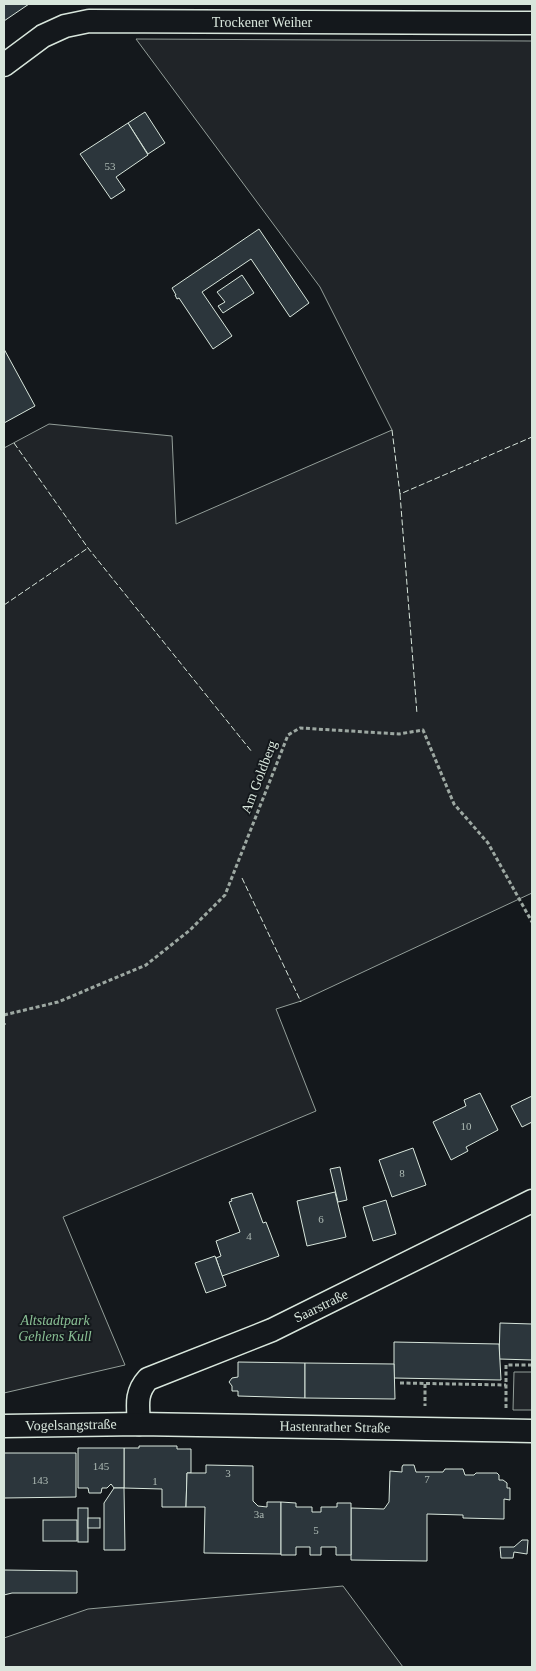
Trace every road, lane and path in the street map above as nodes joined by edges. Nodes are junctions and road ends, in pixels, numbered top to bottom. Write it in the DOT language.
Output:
graph roads {
  1 [pos="240,13"];
  2 [pos="500,13"];
  3 [pos="532,23"];
  4 [pos="4,66"];
  5 [pos="532,922"];
  6 [pos="4,1014"];
  7 [pos="532,1201"];
  8 [pos="532,1365"];
  9 [pos="400,1383"];
  10 [pos="425,1384"];
  11 [pos="506,1385"];
  12 [pos="506,1397"];
  13 [pos="425,1407"];
  14 [pos="139,1424"];
  15 [pos="4,1426"];
  16 [pos="532,1431"];
  1 -- 2 [label="street, Trockener Weiher"];
  1 -- 4 [label="street, Trockener Weiher"];
  2 -- 3 [label="street, Trockener Weiher"];
  5 -- 6 [label="path, Am Goldberg"];
  7 -- 14 [label="street, Saarstraße"];
  8 -- 11 [label="path"];
  9 -- 10 [label="path"];
  10 -- 11 [label="path"];
  10 -- 13 [label="path"];
  11 -- 12 [label="path"];
  14 -- 15 [label="street, Vogelsangstraße"];
  14 -- 16 [label="street, Hastenrather Straße"];
}
